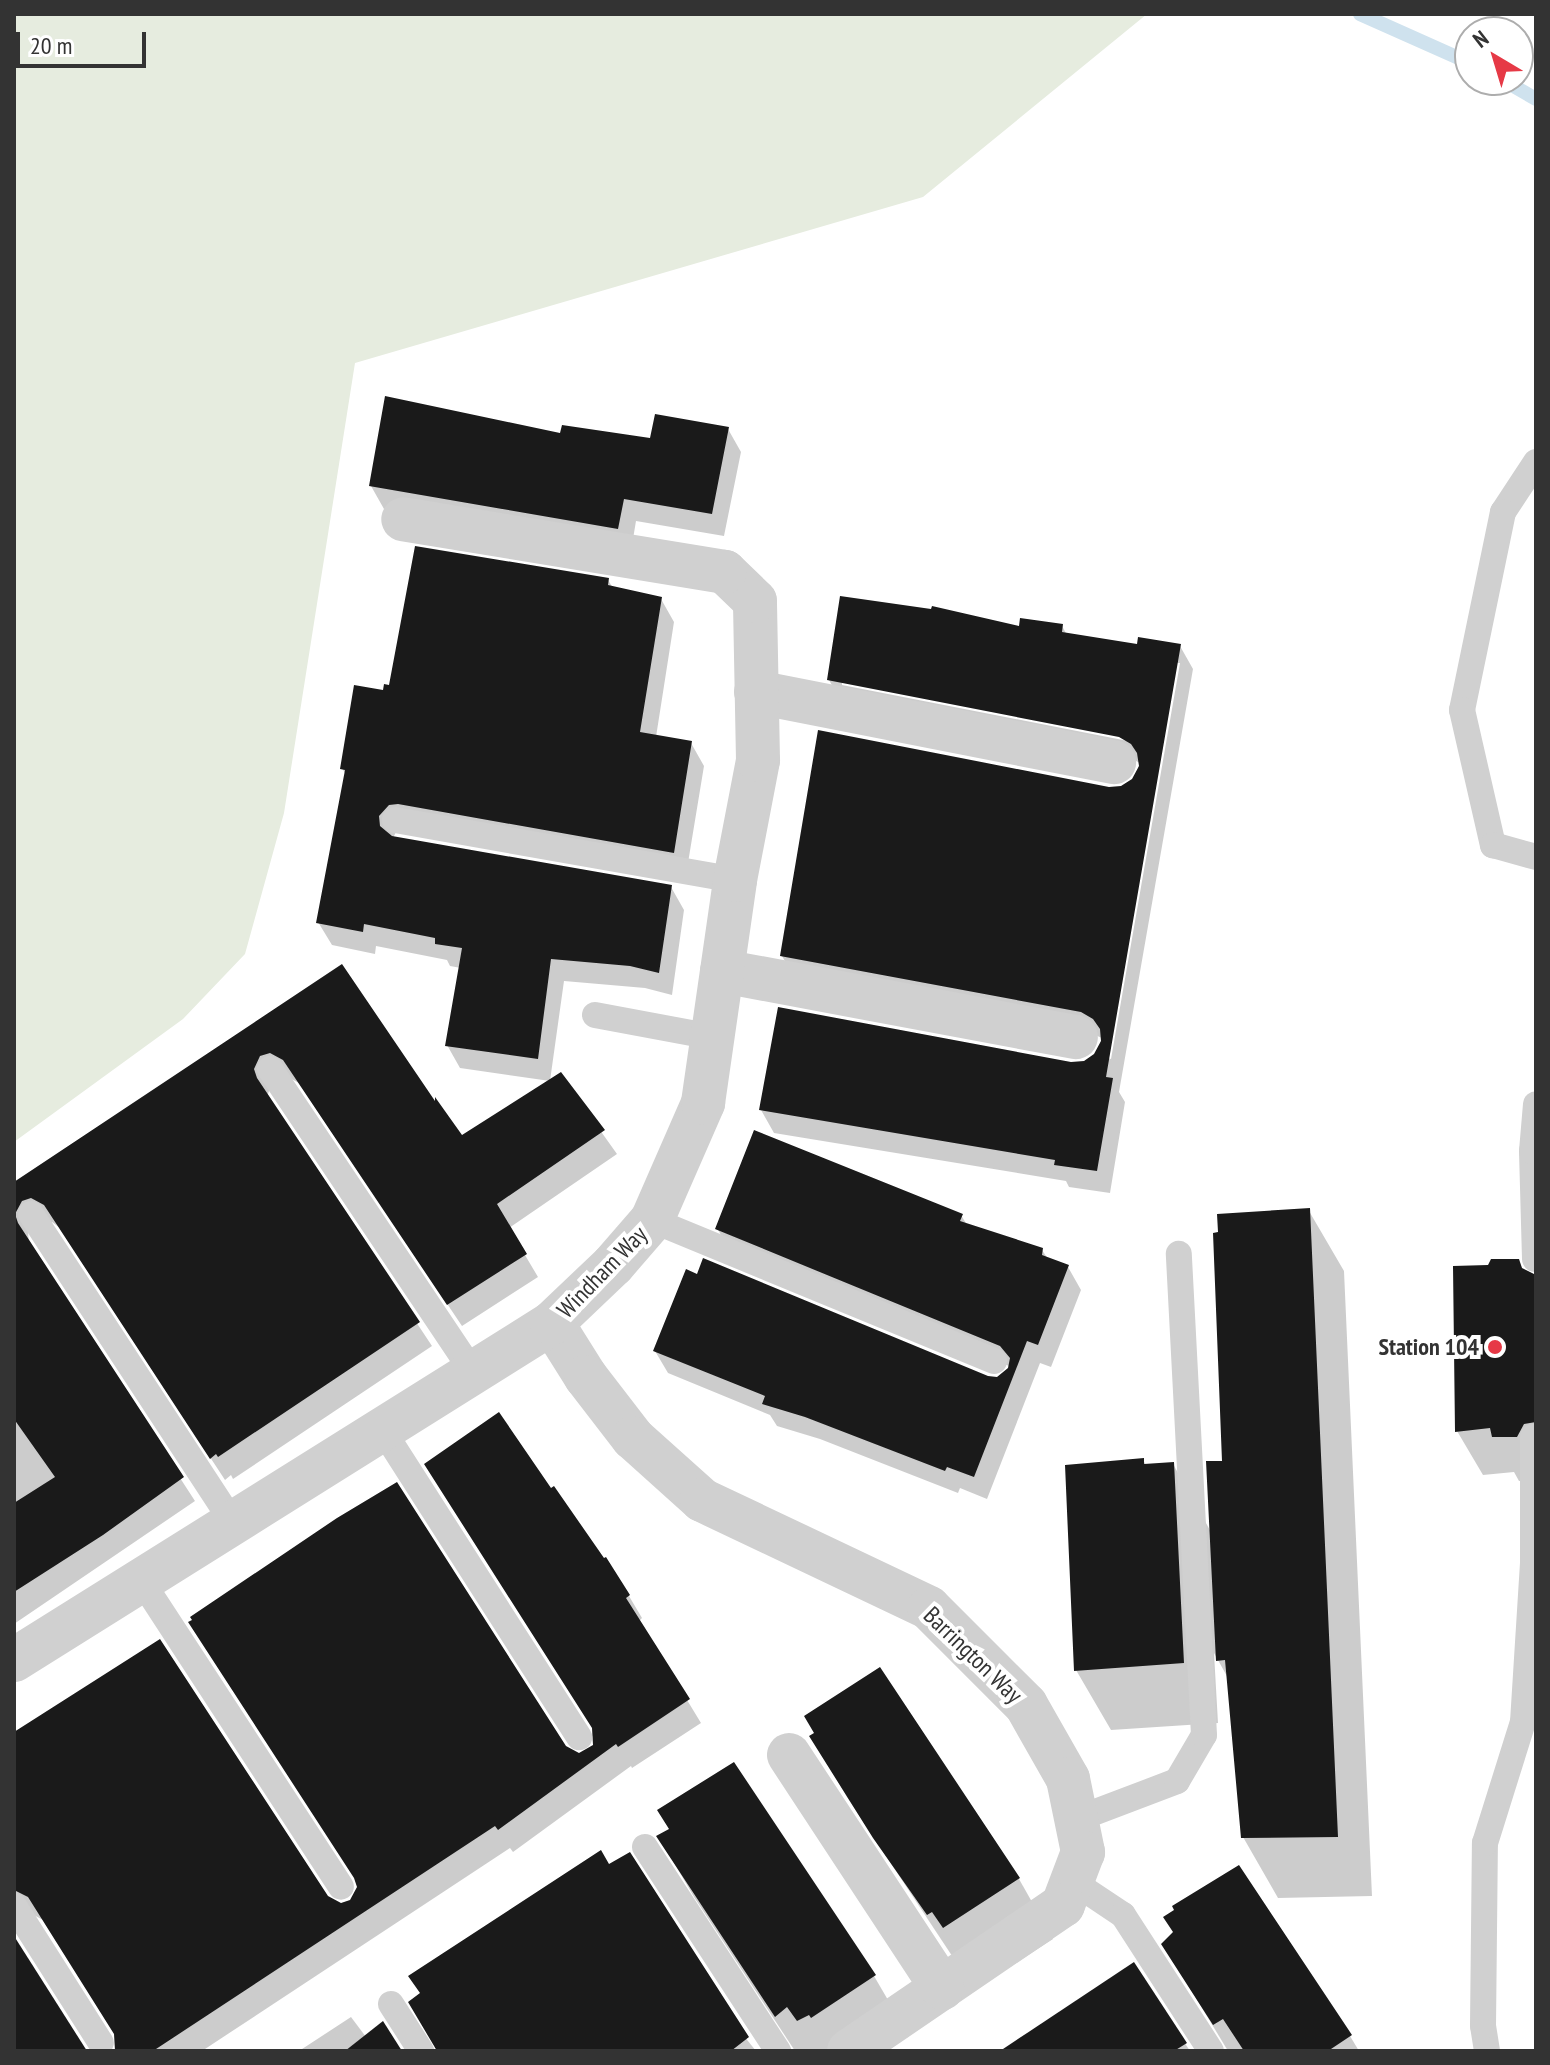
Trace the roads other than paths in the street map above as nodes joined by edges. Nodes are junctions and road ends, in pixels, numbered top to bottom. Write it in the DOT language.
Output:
graph roads {
  1 [pos="1536,462"];
  2 [pos="403,519"];
  3 [pos="756,692"];
  4 [pos="1114,762"];
  5 [pos="395,820"];
  6 [pos="1536,857"];
  7 [pos="735,880"];
  8 [pos="722,971"];
  9 [pos="595,1015"];
  10 [pos="713,1037"];
  11 [pos="1076,1037"];
  12 [pos="270,1069"];
  13 [pos="1536,1104"];
  14 [pos="31,1214"];
  15 [pos="652,1220"];
  16 [pos="1179,1254"];
  17 [pos="1535,1259"];
  18 [pos="552,1323"];
  19 [pos="994,1361"];
  20 [pos="473,1372"];
  21 [pos="382,1429"];
  22 [pos="1533,1437"];
  23 [pos="233,1523"];
  24 [pos="141,1580"];
  25 [pos="14,1660"];
  26 [pos="579,1737"];
  27 [pos="789,1755"];
  28 [pos="1077,1819"];
  29 [pos="645,1847"];
  30 [pos="1072,1881"];
  31 [pos="341,1887"];
  32 [pos="14,1906"];
  33 [pos="942,1988"];
  34 [pos="391,2004"];
  35 [pos="101,2043"];
  36 [pos="855,2049"];
  37 [pos="421,2051"];
  38 [pos="778,2051"];
  39 [pos="1211,2051"];
  40 [pos="1487,2051"];
  1 -- 6 [label="lane"];
  2 -- 3 [label="street, Windham Way"];
  3 -- 4 [label="street"];
  3 -- 7 [label="street, Windham Way"];
  5 -- 7 [label="lane"];
  7 -- 8 [label="street, Windham Way"];
  8 -- 10 [label="street, Windham Way"];
  8 -- 11 [label="street"];
  9 -- 10 [label="lane"];
  10 -- 15 [label="street, Windham Way"];
  12 -- 20 [label="lane"];
  13 -- 17 [label="lane"];
  14 -- 23 [label="lane"];
  15 -- 18 [label="street, Windham Way"];
  15 -- 19 [label="lane"];
  16 -- 28 [label="lane"];
  18 -- 20 [label="street, Windham Way"];
  18 -- 28 [label="street, Barrington Way"];
  20 -- 21 [label="street, Windham Way"];
  21 -- 23 [label="street, Windham Way"];
  21 -- 26 [label="lane"];
  22 -- 40 [label="lane"];
  23 -- 24 [label="street, Windham Way"];
  24 -- 25 [label="street, Windham Way"];
  24 -- 31 [label="lane"];
  27 -- 33 [label="street"];
  28 -- 30 [label="street, Barrington Way"];
  29 -- 38 [label="lane"];
  30 -- 33 [label="street, Barrington Way"];
  30 -- 39 [label="lane"];
  32 -- 35 [label="lane"];
  33 -- 36 [label="street, Barrington Way"];
  34 -- 37 [label="lane"];
}
